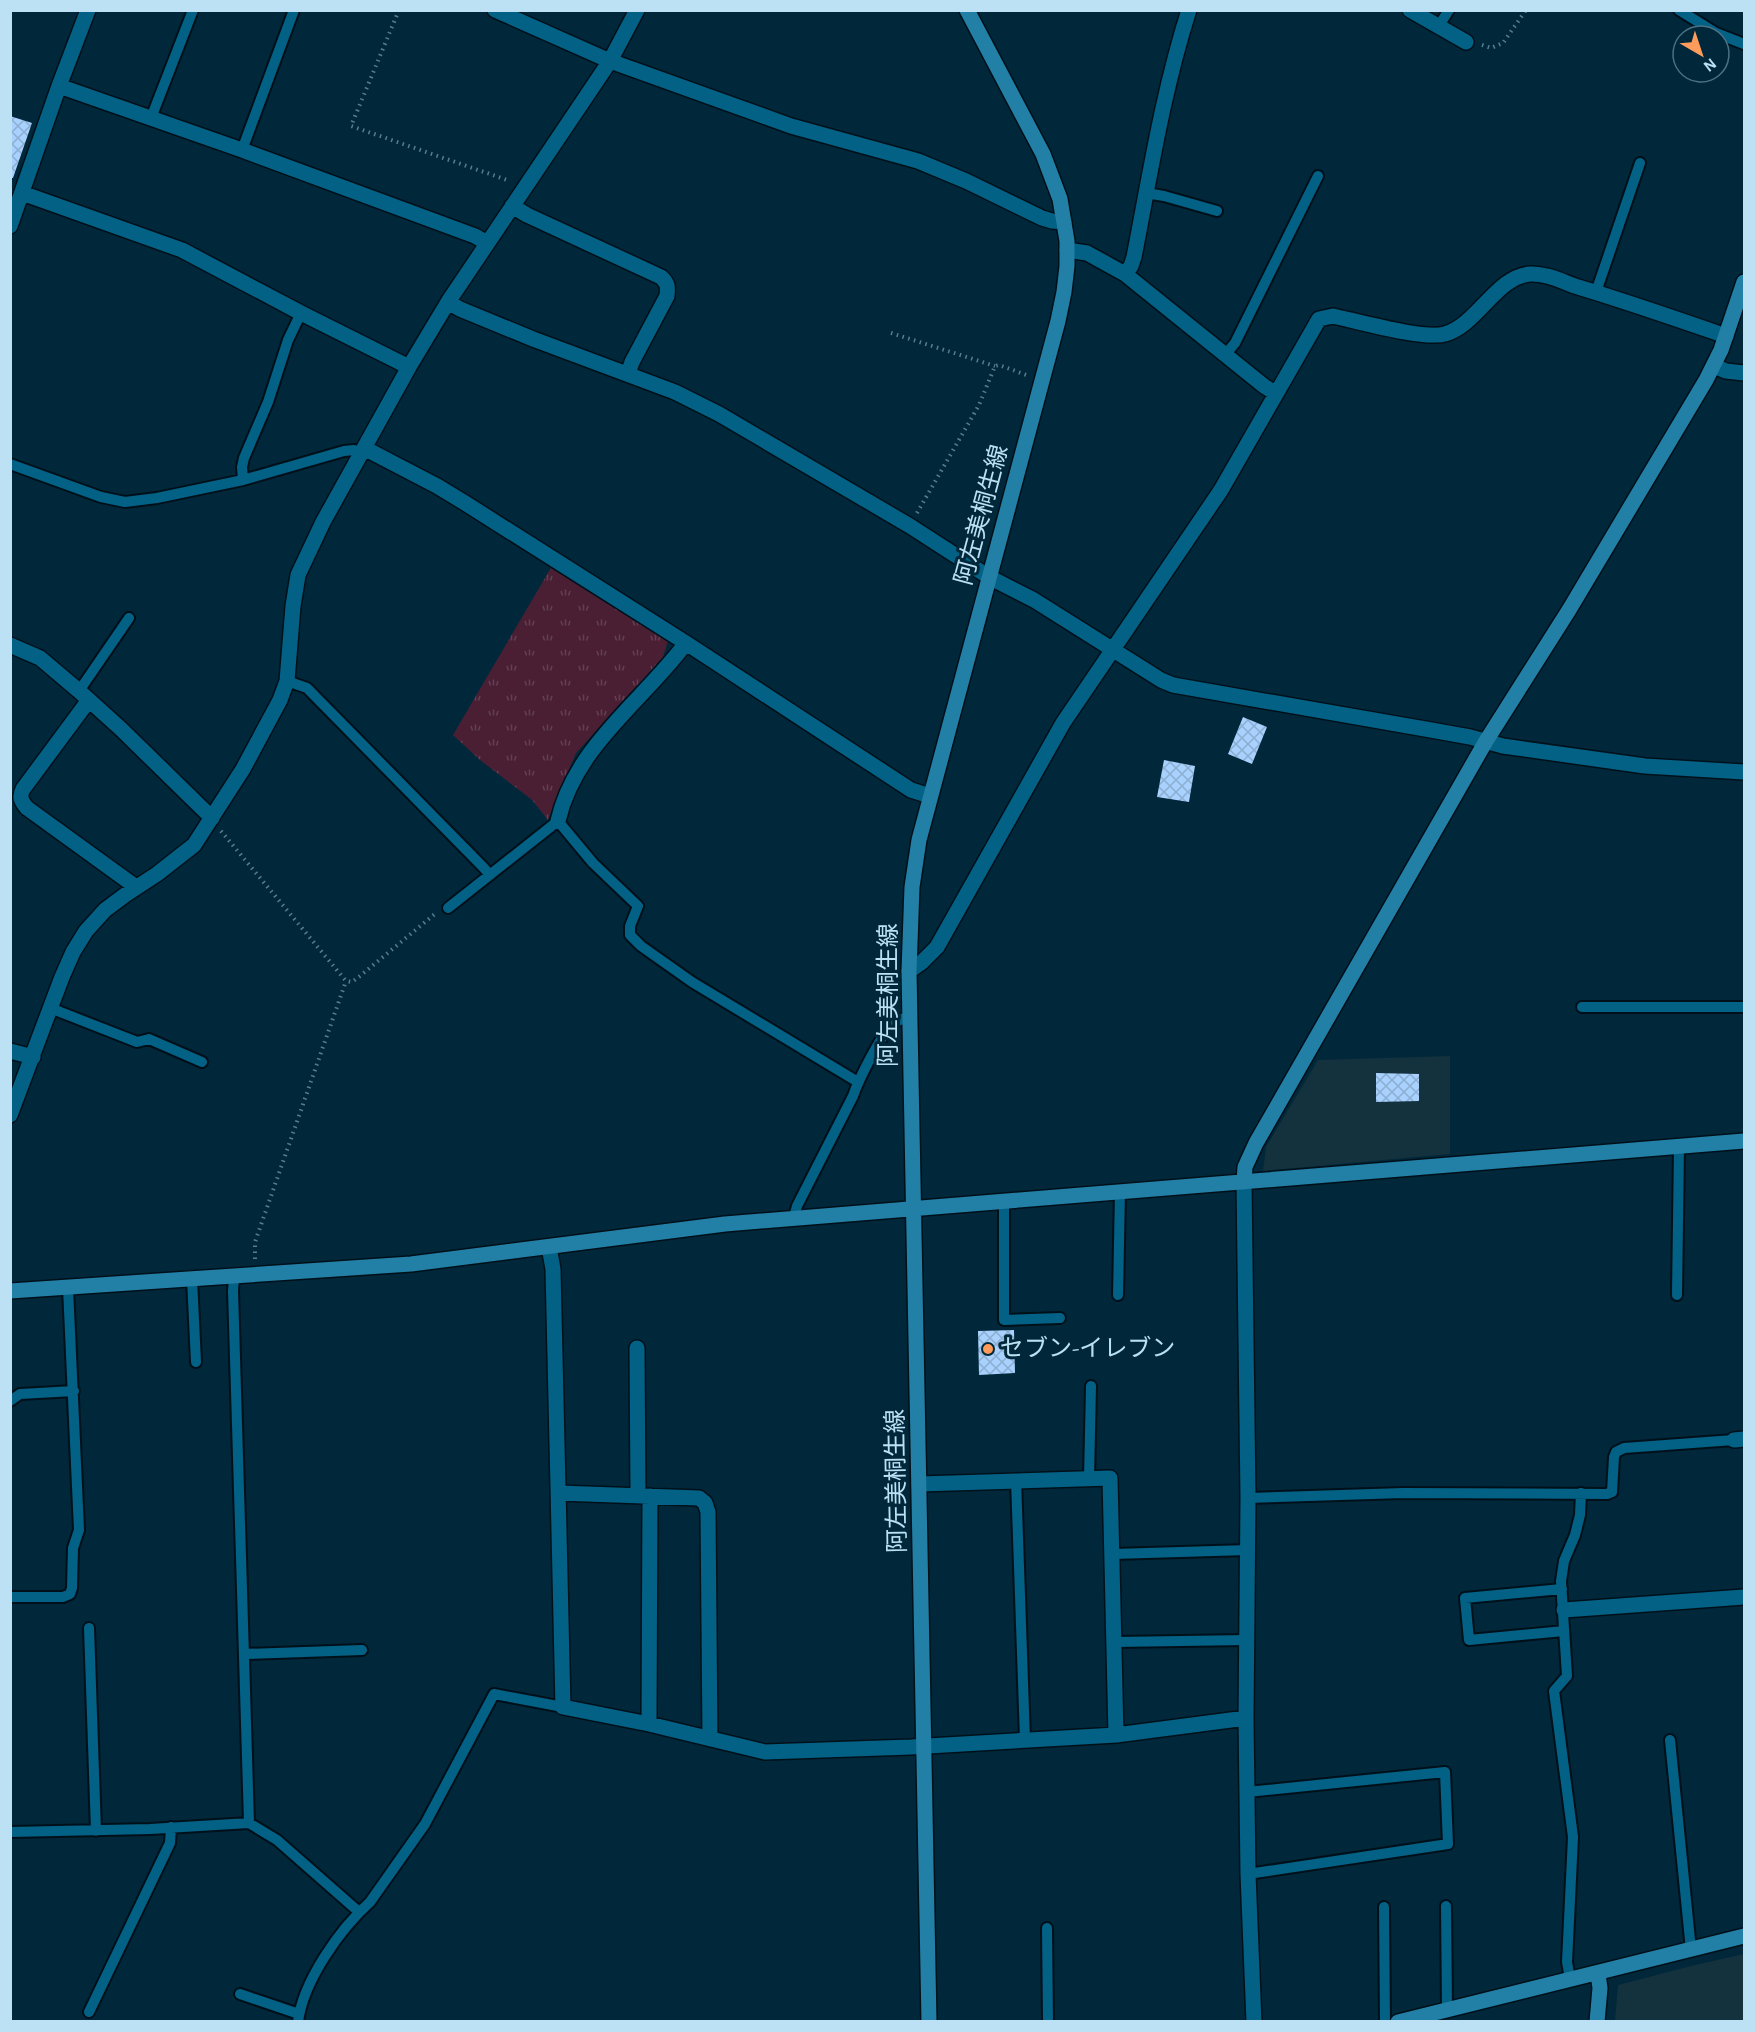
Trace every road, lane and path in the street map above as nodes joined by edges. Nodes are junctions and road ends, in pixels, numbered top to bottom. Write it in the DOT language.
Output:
graph roads {
  1 [pos="88,10"];
  2 [pos="193,10"];
  3 [pos="294,10"];
  4 [pos="399,10"];
  5 [pos="495,10"];
  6 [pos="637,10"];
  7 [pos="967,10"];
  8 [pos="1189,10"];
  9 [pos="1410,10"];
  10 [pos="1449,10"];
  11 [pos="1526,10"];
  12 [pos="1679,10"];
  13 [pos="1438,27"];
  14 [pos="1466,42"];
  15 [pos="1744,44"];
  16 [pos="610,61"];
  17 [pos="59,86"];
  18 [pos="151,118"];
  19 [pos="242,150"];
  20 [pos="1640,163"];
  21 [pos="1318,176"];
  22 [pos="505,178"];
  23 [pos="22,193"];
  24 [pos="1146,193"];
  25 [pos="512,206"];
  26 [pos="1217,211"];
  27 [pos="1064,222"];
  28 [pos="10,226"];
  29 [pos="487,243"];
  30 [pos="1067,250"];
  31 [pos="1125,274"];
  32 [pos="1744,282"];
  33 [pos="1596,292"];
  34 [pos="448,302"];
  35 [pos="301,313"];
  36 [pos="891,333"];
  37 [pos="1726,336"];
  38 [pos="1225,354"];
  39 [pos="995,366"];
  40 [pos="1714,366"];
  41 [pos="409,367"];
  42 [pos="1744,373"];
  43 [pos="628,374"];
  44 [pos="1041,381"];
  45 [pos="1275,393"];
  46 [pos="363,450"];
  47 [pos="10,464"];
  48 [pos="243,480"];
  49 [pos="909,526"];
  50 [pos="989,577"];
  51 [pos="129,618"];
  52 [pos="686,643"];
  53 [pos="10,645"];
  54 [pos="1113,649"];
  55 [pos="286,681"];
  56 [pos="84,695"];
  57 [pos="1486,741"];
  58 [pos="1744,772"];
  59 [pos="930,796"];
  60 [pos="212,818"];
  61 [pos="558,821"];
  62 [pos="490,875"];
  63 [pos="136,887"];
  64 [pos="448,908"];
  65 [pos="909,971"];
  66 [pos="346,981"];
  67 [pos="1582,1007"];
  68 [pos="1744,1007"];
  69 [pos="50,1008"];
  70 [pos="910,1016"];
  71 [pos="10,1051"];
  72 [pos="33,1057"];
  73 [pos="202,1062"];
  74 [pos="858,1082"];
  75 [pos="10,1115"];
  76 [pos="1744,1141"];
  77 [pos="1679,1147"];
  78 [pos="1244,1182"];
  79 [pos="1120,1191"];
  80 [pos="1004,1201"];
  81 [pos="914,1207"];
  82 [pos="794,1217"];
  83 [pos="549,1247"];
  84 [pos="255,1275"];
  85 [pos="234,1276"];
  86 [pos="192,1279"];
  87 [pos="68,1288"];
  88 [pos="10,1291"];
  89 [pos="1118,1295"];
  90 [pos="1677,1295"];
  91 [pos="1060,1318"];
  92 [pos="636,1348"];
  93 [pos="196,1362"];
  94 [pos="1091,1386"];
  95 [pos="74,1391"];
  96 [pos="10,1401"];
  97 [pos="1739,1440"];
  98 [pos="1089,1478"];
  99 [pos="1017,1480"];
  100 [pos="919,1484"];
  101 [pos="559,1493"];
  102 [pos="1581,1493"];
  103 [pos="644,1496"];
  104 [pos="1248,1498"];
  105 [pos="1248,1550"];
  106 [pos="1113,1554"];
  107 [pos="1562,1589"];
  108 [pos="10,1597"];
  109 [pos="1744,1597"];
  110 [pos="1564,1610"];
  111 [pos="88,1628"];
  112 [pos="1564,1631"];
  113 [pos="1247,1640"];
  114 [pos="1115,1642"];
  115 [pos="362,1650"];
  116 [pos="245,1654"];
  117 [pos="563,1707"];
  118 [pos="1246,1718"];
  119 [pos="649,1724"];
  120 [pos="1116,1735"];
  121 [pos="710,1739"];
  122 [pos="1024,1740"];
  123 [pos="1670,1740"];
  124 [pos="925,1745"];
  125 [pos="1247,1792"];
  126 [pos="249,1823"];
  127 [pos="171,1827"];
  128 [pos="96,1831"];
  129 [pos="10,1832"];
  130 [pos="1248,1874"];
  131 [pos="1446,1906"];
  132 [pos="1384,1907"];
  133 [pos="359,1912"];
  134 [pos="1047,1928"];
  135 [pos="1744,1936"];
  136 [pos="1691,1950"];
  137 [pos="1598,1974"];
  138 [pos="1570,1979"];
  139 [pos="240,1994"];
  140 [pos="1447,2009"];
  141 [pos="89,2012"];
  142 [pos="298,2018"];
  143 [pos="929,2022"];
  144 [pos="1048,2022"];
  145 [pos="1254,2022"];
  146 [pos="1385,2022"];
  147 [pos="1398,2022"];
  148 [pos="1598,2022"];
  1 -- 17 [label="street"];
  2 -- 18 [label="lane"];
  3 -- 19 [label="lane"];
  4 -- 22 [label="path"];
  5 -- 16 [label="street"];
  6 -- 16 [label="street"];
  7 -- 27 [label="street, 阿左美桐生線"];
  8 -- 24 [label="street"];
  9 -- 13 [label="street"];
  10 -- 13 [label="lane"];
  11 -- 14 [label="path"];
  12 -- 15 [label="lane"];
  13 -- 14 [label="street"];
  16 -- 25 [label="street"];
  16 -- 27 [label="street"];
  17 -- 18 [label="street"];
  17 -- 23 [label="street"];
  18 -- 19 [label="street"];
  19 -- 29 [label="street"];
  20 -- 33 [label="lane"];
  21 -- 38 [label="lane"];
  23 -- 28 [label="street"];
  23 -- 35 [label="street"];
  24 -- 26 [label="lane"];
  24 -- 31 [label="street"];
  25 -- 29 [label="street"];
  25 -- 43 [label="street"];
  27 -- 30 [label="street, 阿左美桐生線"];
  29 -- 34 [label="street"];
  30 -- 31 [label="street"];
  30 -- 44 [label="street, 阿左美桐生線"];
  31 -- 38 [label="street"];
  32 -- 37 [label="street"];
  33 -- 37 [label="street"];
  33 -- 45 [label="street"];
  34 -- 41 [label="street"];
  34 -- 43 [label="street"];
  35 -- 41 [label="street"];
  35 -- 48 [label="lane"];
  36 -- 39 [label="path"];
  37 -- 40 [label="street"];
  38 -- 45 [label="street"];
  39 -- 44 [label="path"];
  39 -- 49 [label="path"];
  40 -- 42 [label="street"];
  40 -- 57 [label="street"];
  41 -- 46 [label="street"];
  43 -- 49 [label="street"];
  44 -- 50 [label="street, 阿左美桐生線"];
  45 -- 54 [label="street"];
  46 -- 48 [label="lane"];
  46 -- 52 [label="street"];
  46 -- 55 [label="street"];
  47 -- 48 [label="lane"];
  49 -- 50 [label="street"];
  50 -- 54 [label="street"];
  50 -- 59 [label="street, 阿左美桐生線"];
  51 -- 56 [label="lane"];
  52 -- 59 [label="street"];
  52 -- 61 [label="street"];
  53 -- 56 [label="street"];
  54 -- 57 [label="street"];
  54 -- 65 [label="street"];
  55 -- 60 [label="street"];
  55 -- 62 [label="lane"];
  56 -- 60 [label="street"];
  56 -- 63 [label="street"];
  57 -- 58 [label="street"];
  57 -- 78 [label="street"];
  59 -- 65 [label="street, 阿左美桐生線"];
  60 -- 63 [label="street"];
  60 -- 66 [label="path"];
  61 -- 62 [label="lane"];
  61 -- 74 [label="lane"];
  62 -- 64 [label="lane"];
  63 -- 69 [label="street"];
  64 -- 66 [label="path"];
  65 -- 70 [label="street, 阿左美桐生線"];
  66 -- 84 [label="path"];
  67 -- 68 [label="lane"];
  69 -- 72 [label="street"];
  69 -- 73 [label="lane"];
  70 -- 74 [label="lane"];
  70 -- 81 [label="street, 阿左美桐生線"];
  71 -- 72 [label="street"];
  72 -- 75 [label="street"];
  74 -- 82 [label="lane"];
  76 -- 77 [label="street"];
  77 -- 78 [label="street"];
  77 -- 90 [label="lane"];
  78 -- 79 [label="street"];
  78 -- 104 [label="street"];
  79 -- 80 [label="street"];
  79 -- 89 [label="lane"];
  80 -- 81 [label="street"];
  80 -- 91 [label="lane"];
  81 -- 82 [label="street"];
  81 -- 100 [label="street, 阿左美桐生線"];
  82 -- 83 [label="street"];
  83 -- 84 [label="street"];
  83 -- 101 [label="street"];
  84 -- 85 [label="street"];
  85 -- 86 [label="street"];
  85 -- 116 [label="lane"];
  86 -- 87 [label="street"];
  86 -- 93 [label="lane"];
  87 -- 88 [label="street"];
  87 -- 95 [label="lane"];
  92 -- 103 [label="street"];
  94 -- 98 [label="lane"];
  95 -- 96 [label="lane"];
  95 -- 108 [label="lane"];
  97 -- 102 [label="lane"];
  98 -- 99 [label="street"];
  98 -- 106 [label="street"];
  99 -- 100 [label="street"];
  99 -- 122 [label="lane"];
  100 -- 124 [label="street, 阿左美桐生線"];
  101 -- 103 [label="street"];
  101 -- 117 [label="street"];
  102 -- 104 [label="lane"];
  102 -- 107 [label="lane"];
  103 -- 119 [label="street"];
  103 -- 121 [label="street"];
  104 -- 105 [label="street"];
  105 -- 106 [label="lane"];
  105 -- 113 [label="street"];
  106 -- 114 [label="street"];
  107 -- 110 [label="lane"];
  107 -- 112 [label="lane"];
  109 -- 110 [label="street"];
  110 -- 112 [label="lane"];
  111 -- 128 [label="lane"];
  112 -- 138 [label="lane"];
  113 -- 114 [label="lane"];
  113 -- 118 [label="street"];
  114 -- 120 [label="street"];
  115 -- 116 [label="lane"];
  116 -- 126 [label="lane"];
  117 -- 119 [label="street"];
  117 -- 133 [label="lane"];
  118 -- 120 [label="street"];
  118 -- 125 [label="street"];
  119 -- 121 [label="street"];
  120 -- 122 [label="street"];
  121 -- 124 [label="street"];
  122 -- 124 [label="street"];
  123 -- 136 [label="lane"];
  124 -- 143 [label="street, 阿左美桐生線"];
  125 -- 130 [label="street"];
  125 -- 130 [label="lane"];
  126 -- 127 [label="lane"];
  126 -- 133 [label="lane"];
  127 -- 128 [label="lane"];
  127 -- 141 [label="lane"];
  128 -- 129 [label="lane"];
  130 -- 145 [label="street"];
  131 -- 140 [label="lane"];
  132 -- 146 [label="lane"];
  133 -- 142 [label="lane"];
  134 -- 144 [label="lane"];
  135 -- 136 [label="street"];
  136 -- 137 [label="street"];
  137 -- 138 [label="street"];
  137 -- 148 [label="street"];
  138 -- 140 [label="street"];
  139 -- 142 [label="lane"];
  140 -- 147 [label="street"];
}
